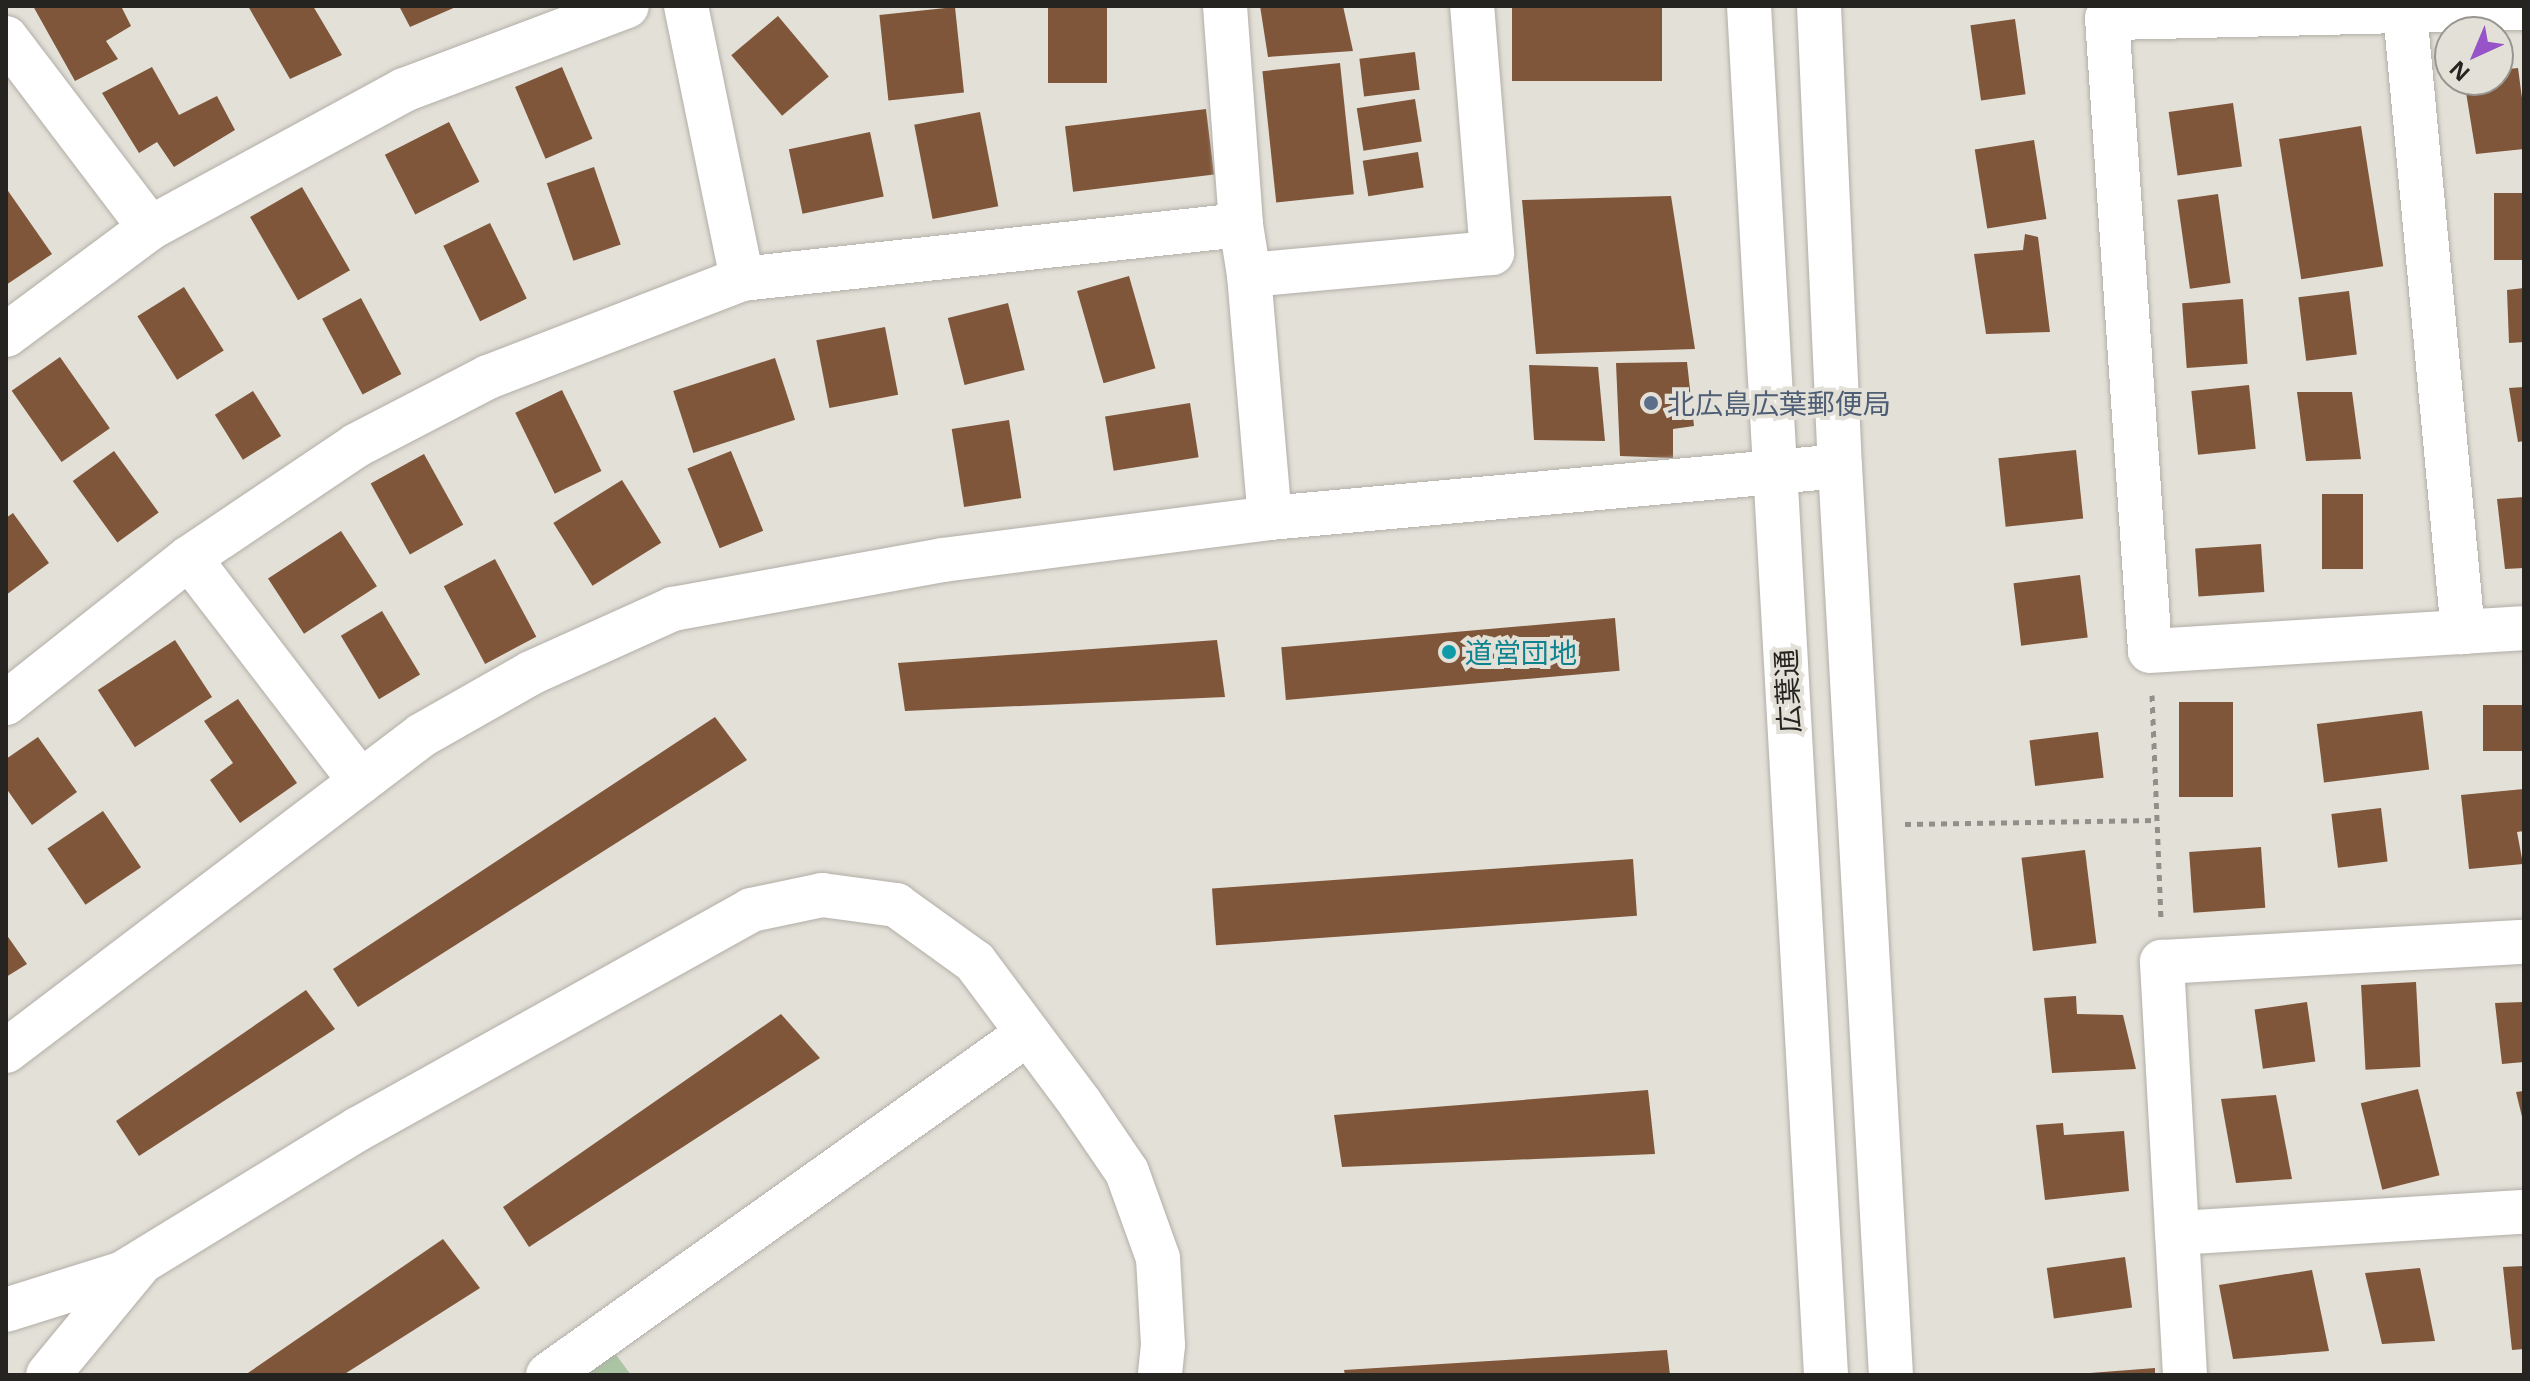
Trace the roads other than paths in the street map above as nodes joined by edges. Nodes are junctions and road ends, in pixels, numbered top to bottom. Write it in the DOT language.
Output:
graph roads {
  1 [pos="627,6"];
  2 [pos="686,6"];
  3 [pos="1225,6"];
  4 [pos="1472,6"];
  5 [pos="1749,6"];
  6 [pos="1819,6"];
  7 [pos="2524,8"];
  8 [pos="2405,12"];
  9 [pos="6,38"];
  10 [pos="1241,225"];
  11 [pos="150,228"];
  12 [pos="1249,275"];
  13 [pos="742,279"];
  14 [pos="6,335"];
  15 [pos="1840,466"];
  16 [pos="1774,470"];
  17 [pos="1270,518"];
  18 [pos="189,558"];
  19 [pos="2524,628"];
  20 [pos="2463,632"];
  21 [pos="6,703"];
  22 [pos="361,782"];
  23 [pos="2524,942"];
  24 [pos="1027,1034"];
  25 [pos="6,1051"];
  26 [pos="2524,1212"];
  27 [pos="2177,1233"];
  28 [pos="140,1263"];
  29 [pos="6,1310"];
  30 [pos="48,1375"];
  31 [pos="548,1375"];
  32 [pos="1160,1375"];
  33 [pos="1826,1375"];
  34 [pos="1891,1375"];
  35 [pos="2185,1375"];
  1 -- 11 [label="street"];
  2 -- 13 [label="street"];
  3 -- 10 [label="street"];
  4 -- 12 [label="street"];
  5 -- 16 [label="street, 広葉通"];
  6 -- 15 [label="street"];
  7 -- 8 [label="street"];
  8 -- 20 [label="street"];
  8 -- 20 [label="street"];
  9 -- 11 [label="street"];
  10 -- 12 [label="street"];
  10 -- 13 [label="street"];
  11 -- 14 [label="street"];
  12 -- 17 [label="street"];
  13 -- 18 [label="street"];
  15 -- 16 [label="street"];
  15 -- 34 [label="street"];
  16 -- 17 [label="street"];
  16 -- 33 [label="street, 広葉通"];
  17 -- 22 [label="street"];
  18 -- 21 [label="street"];
  18 -- 22 [label="street"];
  19 -- 20 [label="street"];
  22 -- 25 [label="street"];
  23 -- 27 [label="street"];
  24 -- 28 [label="street"];
  24 -- 31 [label="street"];
  24 -- 32 [label="street"];
  26 -- 27 [label="street"];
  27 -- 35 [label="street"];
  28 -- 29 [label="street"];
  28 -- 30 [label="street"];
}
